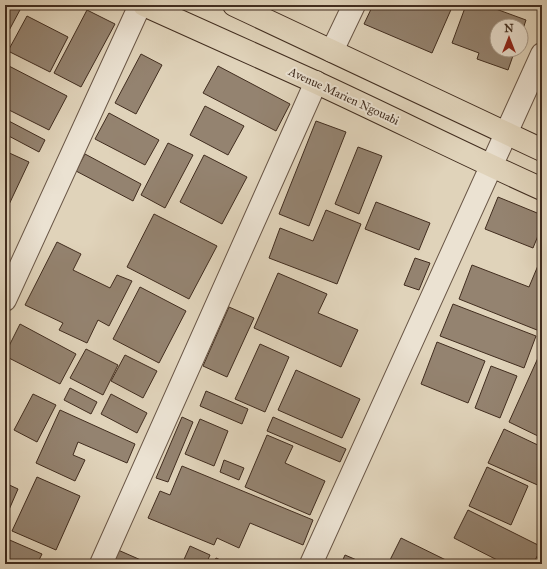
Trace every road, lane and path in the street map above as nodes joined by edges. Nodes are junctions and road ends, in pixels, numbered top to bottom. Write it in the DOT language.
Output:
graph roads {
  1 [pos="140,5"];
  2 [pos="144,5"];
  3 [pos="234,5"];
  4 [pos="354,5"];
  5 [pos="332,51"];
  6 [pos="542,54"];
  7 [pos="316,82"];
  8 [pos="506,133"];
  9 [pos="542,150"];
  10 [pos="491,166"];
  11 [pos="542,189"];
  12 [pos="5,300"];
  13 [pos="101,564"];
  14 [pos="311,564"];
  1 -- 12 [label="street"];
  2 -- 7 [label="main road, Avenue Marien Ngouabi"];
  3 -- 5 [label="main road"];
  4 -- 5 [label="street"];
  5 -- 8 [label="main road"];
  6 -- 8 [label="street"];
  7 -- 10 [label="main road, Avenue Marien Ngouabi"];
  7 -- 13 [label="street"];
  8 -- 9 [label="main road"];
  8 -- 10 [label="street"];
  10 -- 11 [label="main road, Avenue Marien Ngouabi"];
  10 -- 14 [label="street"];
}
